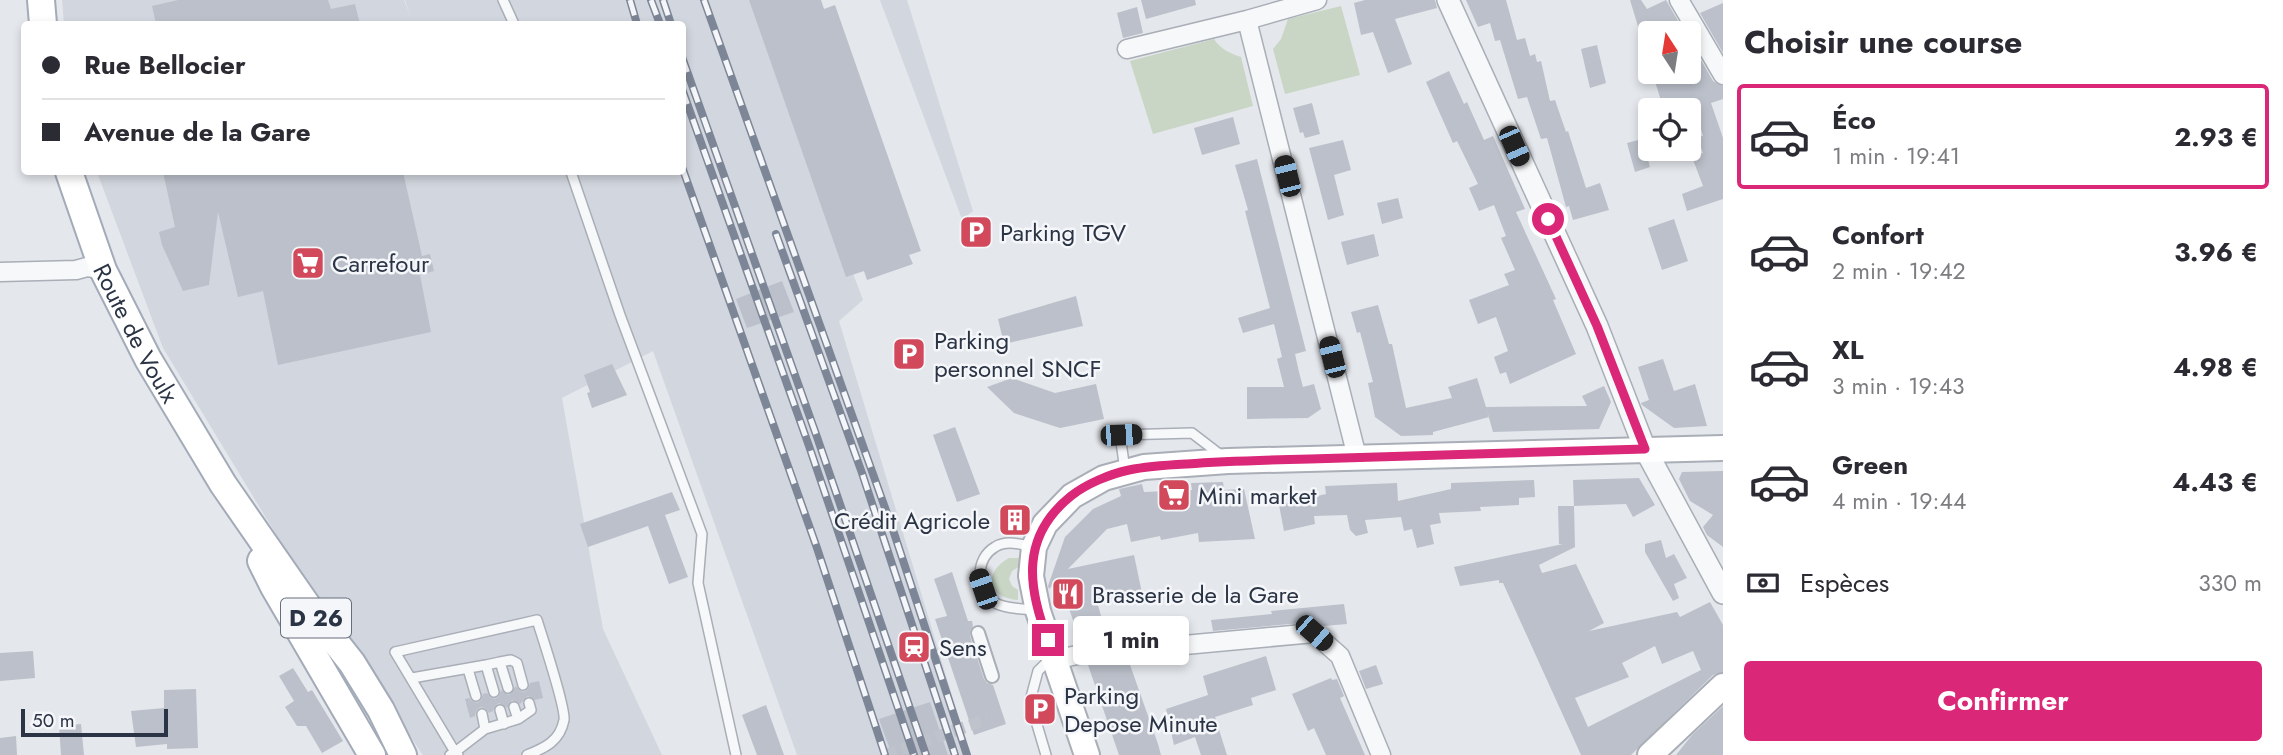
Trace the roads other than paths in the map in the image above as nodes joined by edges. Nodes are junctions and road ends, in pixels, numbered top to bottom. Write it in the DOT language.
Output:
graph roads {
  1 [pos="41,0"];
  2 [pos="503,0"];
  3 [pos="1317,0"];
  4 [pos="1447,0"];
  5 [pos="1679,0"];
  6 [pos="1247,20"];
  7 [pos="43,21"];
  8 [pos="513,21"];
  9 [pos="1127,49"];
  10 [pos="1723,75"];
  11 [pos="70,175"];
  12 [pos="572,175"];
  13 [pos="103,270"];
  14 [pos="0,272"];
  15 [pos="1723,448"];
  16 [pos="1645,449"];
  17 [pos="1357,457"];
  18 [pos="1228,461"];
  19 [pos="1125,470"];
  20 [pos="223,484"];
  21 [pos="1034,547"];
  22 [pos="1723,593"];
  23 [pos="1038,611"];
  24 [pos="978,632"];
  25 [pos="1054,658"];
  26 [pos="500,662"];
  27 [pos="486,665"];
  28 [pos="468,669"];
  29 [pos="992,676"];
  30 [pos="412,678"];
  31 [pos="523,685"];
  32 [pos="1723,686"];
  33 [pos="508,688"];
  34 [pos="494,692"];
  35 [pos="476,696"];
  36 [pos="529,703"];
  37 [pos="514,707"];
  38 [pos="500,710"];
  39 [pos="482,715"];
  40 [pos="518,719"];
  41 [pos="504,724"];
  42 [pos="485,729"];
  43 [pos="455,754"];
  44 [pos="372,755"];
  45 [pos="403,755"];
  46 [pos="527,755"];
  47 [pos="736,755"];
  48 [pos="1046,755"];
  49 [pos="1087,755"];
  50 [pos="1381,755"];
  51 [pos="1650,755"];
  1 -- 7 [label="main road"];
  2 -- 8 [label="lane"];
  3 -- 6 [label="street"];
  4 -- 16 [label="street"];
  5 -- 10 [label="street"];
  6 -- 9 [label="street"];
  6 -- 17 [label="street"];
  11 -- 13 [label="main road, Route de Voulx / D 26"];
  12 -- 47 [label="lane"];
  13 -- 14 [label="street"];
  13 -- 20 [label="main road, Route de Voulx / D 26"];
  15 -- 16 [label="main road"];
  16 -- 17 [label="main road"];
  16 -- 22 [label="street"];
  17 -- 18 [label="main road"];
  18 -- 19 [label="main road"];
  18 -- 19 [label="lane"];
  19 -- 21 [label="main road"];
  20 -- 44 [label="main road, Route de Voulx / D 26"];
  20 -- 45 [label="main road, Route de Voulx / D 26"];
  21 -- 23 [label="main road"];
  21 -- 23 [label="lane"];
  23 -- 25 [label="main road"];
  24 -- 29 [label="street"];
  25 -- 48 [label="lane"];
  25 -- 49 [label="main road"];
  25 -- 50 [label="street"];
  26 -- 27 [label="lane"];
  26 -- 31 [label="lane"];
  26 -- 33 [label="lane"];
  27 -- 28 [label="lane"];
  27 -- 34 [label="lane"];
  28 -- 30 [label="lane"];
  28 -- 35 [label="lane"];
  30 -- 43 [label="lane"];
  30 -- 46 [label="lane"];
  32 -- 51 [label="main road"];
  36 -- 40 [label="lane"];
  37 -- 40 [label="lane"];
  38 -- 41 [label="lane"];
  39 -- 42 [label="lane"];
  40 -- 41 [label="lane"];
  41 -- 42 [label="lane"];
  42 -- 43 [label="lane"];
}
